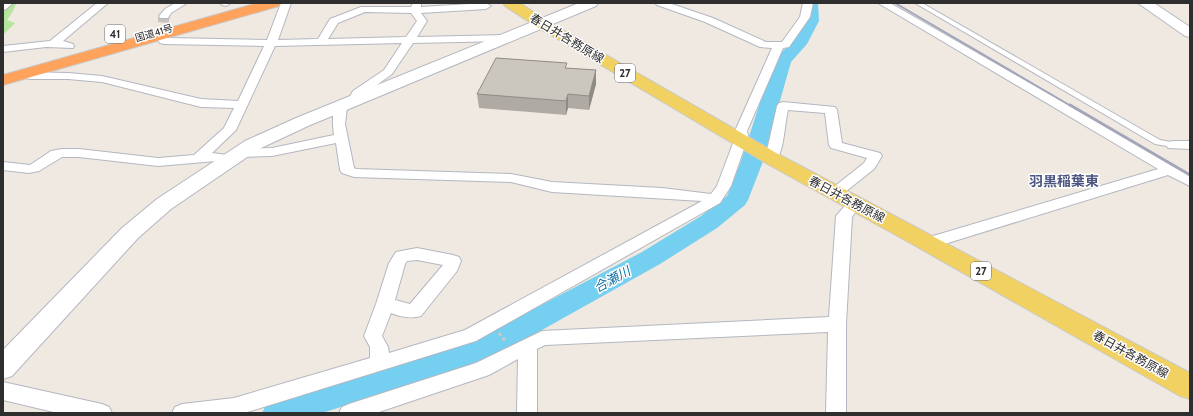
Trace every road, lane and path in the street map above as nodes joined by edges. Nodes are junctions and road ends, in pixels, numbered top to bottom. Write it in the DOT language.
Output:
graph roads {
  1 [pos="8,3"];
  2 [pos="103,3"];
  3 [pos="182,3"];
  4 [pos="226,3"];
  5 [pos="246,3"];
  6 [pos="260,3"];
  7 [pos="274,3"];
  8 [pos="286,3"];
  9 [pos="510,3"];
  10 [pos="591,3"];
  11 [pos="660,3"];
  12 [pos="808,3"];
  13 [pos="883,3"];
  14 [pos="918,3"];
  15 [pos="1145,3"];
  16 [pos="486,6"];
  17 [pos="3,7"];
  18 [pos="416,7"];
  19 [pos="164,16"];
  20 [pos="205,17"];
  21 [pos="542,24"];
  22 [pos="1190,33"];
  23 [pos="506,38"];
  24 [pos="162,39"];
  25 [pos="409,39"];
  26 [pos="321,42"];
  27 [pos="271,43"];
  28 [pos="51,45"];
  29 [pos="69,46"];
  30 [pos="777,46"];
  31 [pos="3,49"];
  32 [pos="3,65"];
  33 [pos="3,70"];
  34 [pos="22,74"];
  35 [pos="3,76"];
  36 [pos="3,80"];
  37 [pos="347,104"];
  38 [pos="241,105"];
  39 [pos="341,138"];
  40 [pos="741,140"];
  41 [pos="1173,145"];
  42 [pos="1190,145"];
  43 [pos="234,156"];
  44 [pos="771,158"];
  45 [pos="198,159"];
  46 [pos="3,166"];
  47 [pos="1171,170"];
  48 [pos="1190,182"];
  49 [pos="844,198"];
  50 [pos="715,200"];
  51 [pos="929,243"];
  52 [pos="385,304"];
  53 [pos="837,324"];
  54 [pos="497,330"];
  55 [pos="521,350"];
  56 [pos="380,363"];
  57 [pos="3,368"];
  58 [pos="1190,387"];
  59 [pos="3,391"];
  60 [pos="102,413"];
  61 [pos="182,413"];
  62 [pos="349,413"];
  63 [pos="527,413"];
  64 [pos="836,413"];
  1 -- 17 [label="street"];
  2 -- 28 [label="street"];
  3 -- 19 [label="street"];
  4 -- 29 [label="highway, 41"];
  5 -- 20 [label="highway, 国道41号 / 41"];
  6 -- 20 [label="highway, 国道41号 / 41"];
  7 -- 34 [label="highway"];
  8 -- 27 [label="street"];
  9 -- 21 [label="main road, 春日井各務原線 / 27"];
  10 -- 21 [label="street"];
  11 -- 30 [label="street"];
  12 -- 30 [label="street"];
  13 -- 47 [label="street"];
  14 -- 41 [label="lane"];
  15 -- 22 [label="street"];
  16 -- 18 [label="street"];
  18 -- 25 [label="street"];
  18 -- 26 [label="street"];
  20 -- 33 [label="highway, 国道41号 / 41"];
  20 -- 35 [label="highway, 国道41号 / 41"];
  21 -- 23 [label="street"];
  21 -- 40 [label="main road, 春日井各務原線 / 27"];
  23 -- 25 [label="street"];
  23 -- 37 [label="street"];
  24 -- 27 [label="street"];
  25 -- 26 [label="street"];
  25 -- 37 [label="street"];
  26 -- 27 [label="street"];
  27 -- 38 [label="street"];
  28 -- 29 [label="street"];
  28 -- 31 [label="street"];
  29 -- 32 [label="highway, 41"];
  30 -- 40 [label="street"];
  34 -- 36 [label="highway"];
  34 -- 38 [label="street"];
  37 -- 39 [label="street"];
  37 -- 43 [label="street"];
  38 -- 45 [label="street"];
  39 -- 43 [label="street"];
  39 -- 50 [label="street"];
  40 -- 44 [label="main road, 春日井各務原線 / 27"];
  40 -- 50 [label="street"];
  41 -- 42 [label="street"];
  43 -- 45 [label="street"];
  43 -- 57 [label="street"];
  44 -- 49 [label="main road, 春日井各務原線 / 27"];
  44 -- 49 [label="street"];
  45 -- 46 [label="street"];
  47 -- 48 [label="street"];
  47 -- 51 [label="street"];
  49 -- 51 [label="main road, 春日井各務原線 / 27"];
  49 -- 53 [label="street"];
  50 -- 56 [label="street"];
  51 -- 58 [label="main road, 春日井各務原線 / 27"];
  52 -- 56 [label="street"];
  53 -- 55 [label="street"];
  53 -- 64 [label="street"];
  54 -- 55 [label="path"];
  55 -- 62 [label="street"];
  55 -- 63 [label="street"];
  56 -- 61 [label="street"];
  59 -- 60 [label="street"];
}
